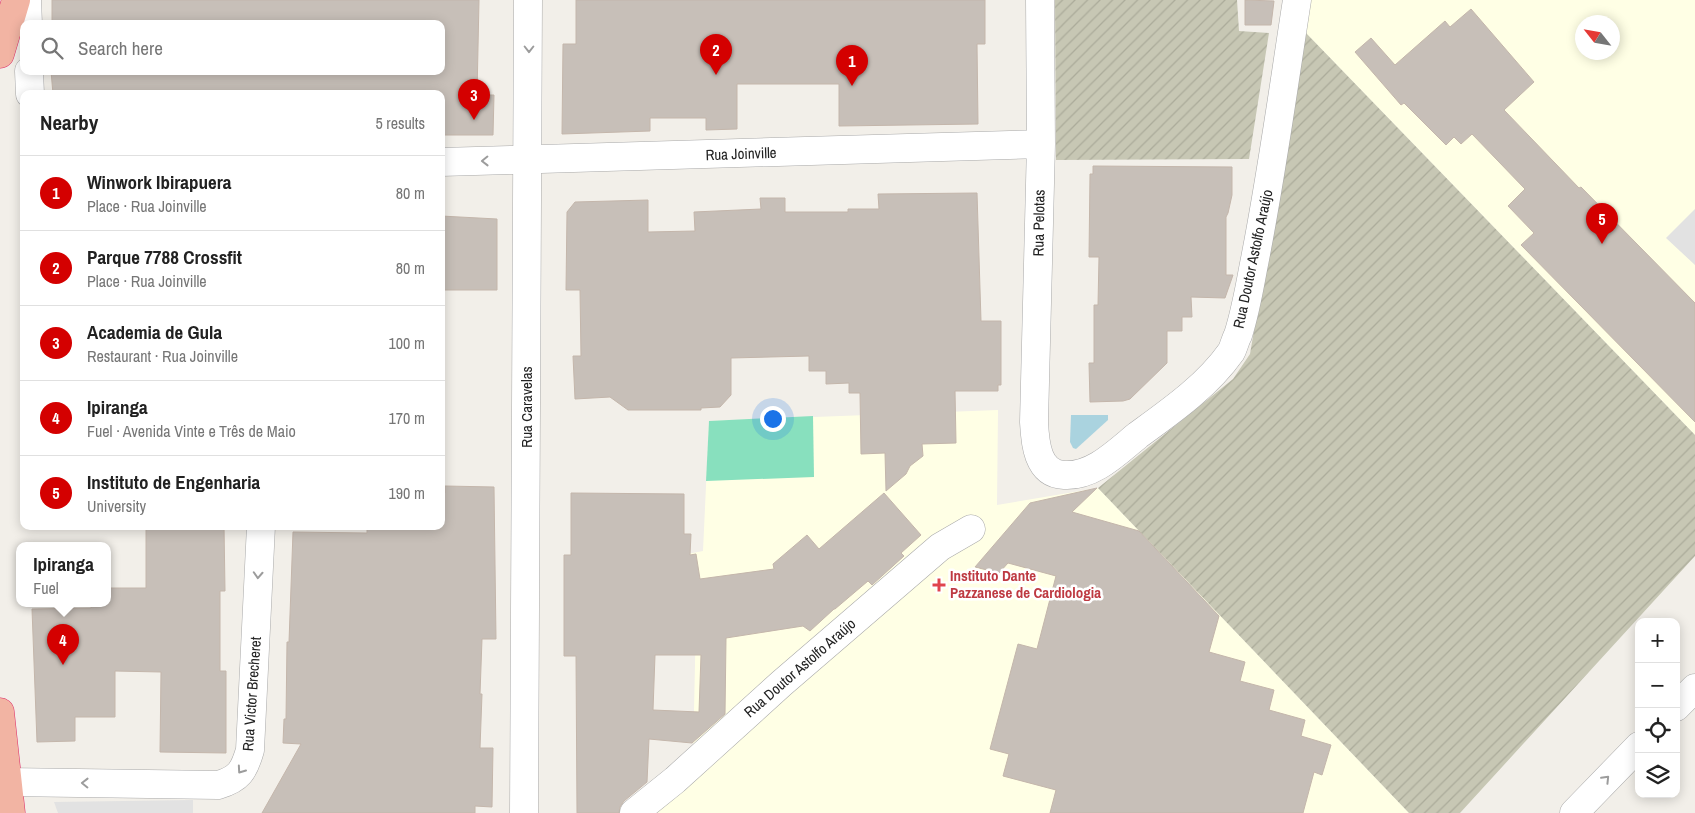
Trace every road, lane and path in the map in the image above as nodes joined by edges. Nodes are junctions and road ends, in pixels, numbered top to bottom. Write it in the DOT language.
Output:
graph roads {
  1 [pos="16,0"];
  2 [pos="27,0"];
  3 [pos="528,0"];
  4 [pos="1040,0"];
  5 [pos="1296,0"];
  6 [pos="28,20"];
  7 [pos="0,54"];
  8 [pos="29,75"];
  9 [pos="30,90"];
  10 [pos="1041,144"];
  11 [pos="528,161"];
  12 [pos="445,162"];
  13 [pos="1036,446"];
  14 [pos="971,529"];
  15 [pos="261,530"];
  16 [pos="1695,688"];
  17 [pos="1680,703"];
  18 [pos="0,712"];
  19 [pos="1635,750"];
  20 [pos="7,782"];
  21 [pos="11,813"];
  22 [pos="524,813"];
  23 [pos="634,813"];
  24 [pos="1574,813"];
  1 -- 7 [label="highway"];
  2 -- 6 [label="street"];
  3 -- 11 [label="street, Rua Caravelas, one-way"];
  4 -- 10 [label="street, Rua Pelotas"];
  5 -- 13 [label="street, Rua Doutor Astolfo Araújo"];
  8 -- 9 [label="street"];
  10 -- 11 [label="street, Rua Joinville"];
  10 -- 13 [label="street, Rua Pelotas"];
  11 -- 12 [label="street, Rua Joinville, one-way"];
  11 -- 22 [label="street, Rua Caravelas"];
  14 -- 23 [label="street, Rua Doutor Astolfo Araújo"];
  15 -- 20 [label="street, Rua Victor Brecheret, one-way"];
  16 -- 17 [label="street"];
  18 -- 20 [label="highway"];
  24 -- 19 [label="street, one-way"];
  20 -- 21 [label="highway"];
}
